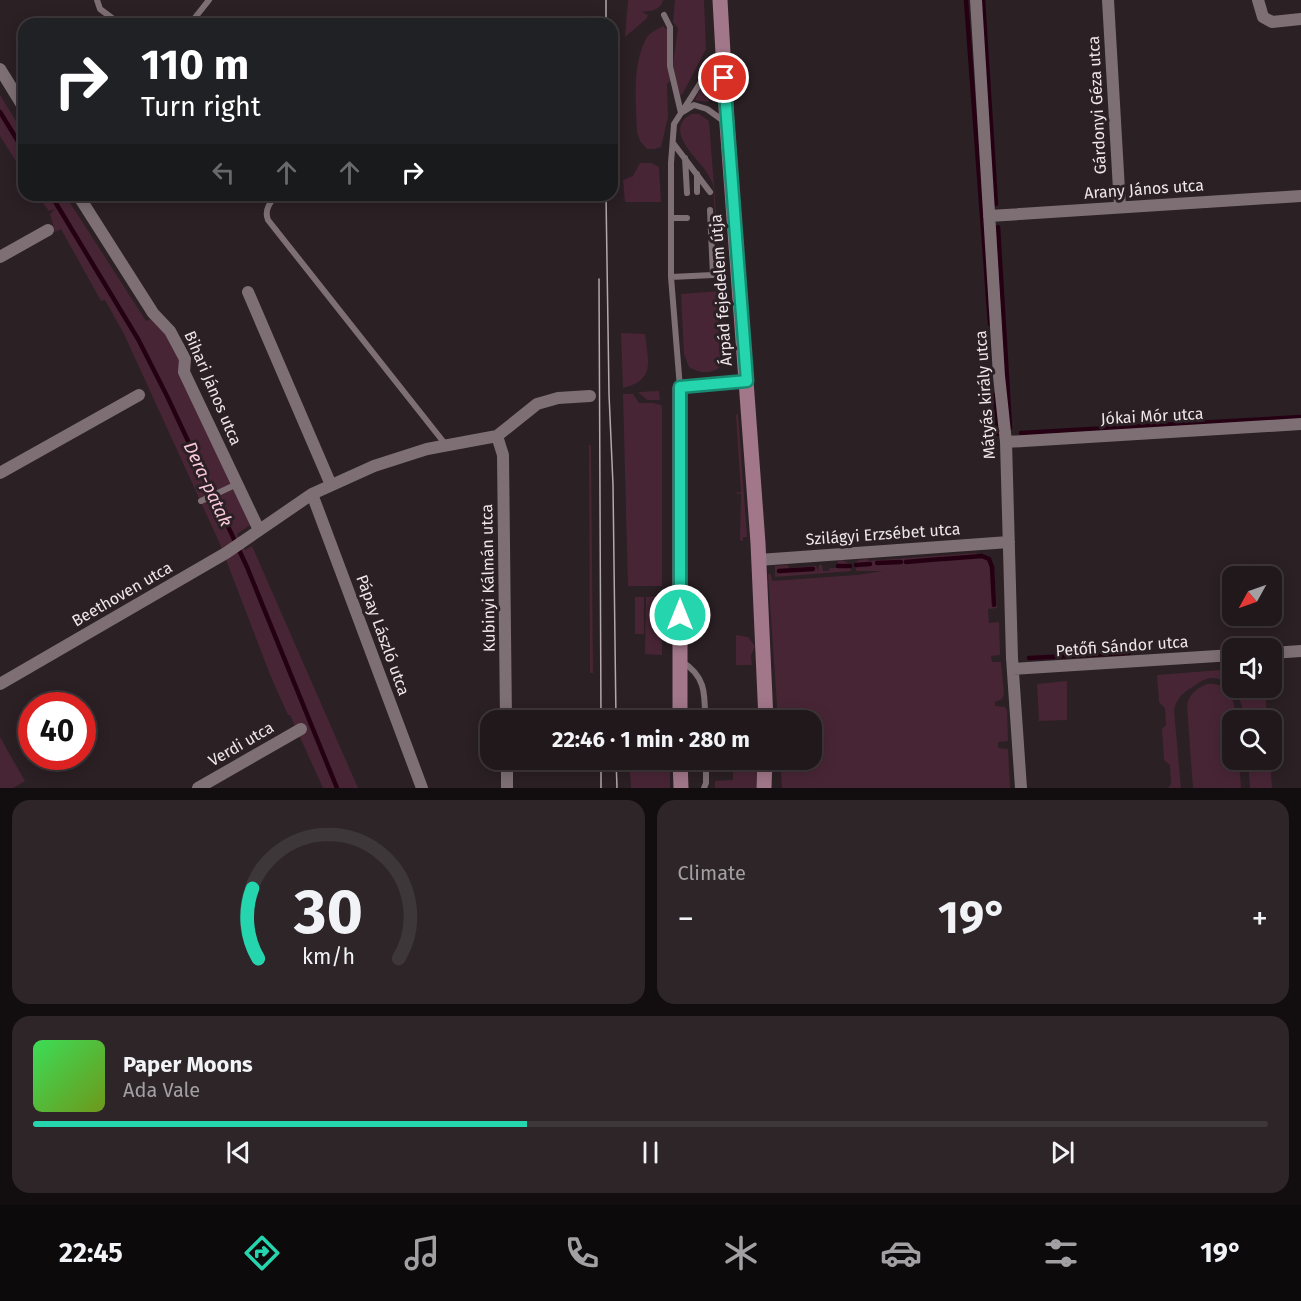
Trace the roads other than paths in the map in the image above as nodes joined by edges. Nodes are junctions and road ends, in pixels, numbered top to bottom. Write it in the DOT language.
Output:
graph roads {
  1 [pos="97,0"];
  2 [pos="209,0"];
  3 [pos="720,0"];
  4 [pos="976,0"];
  5 [pos="1108,0"];
  6 [pos="1258,0"];
  7 [pos="664,15"];
  8 [pos="112,18"];
  9 [pos="195,18"];
  10 [pos="1301,19"];
  11 [pos="723,55"];
  12 [pos="0,69"];
  13 [pos="18,98"];
  14 [pos="681,112"];
  15 [pos="727,124"];
  16 [pos="673,142"];
  17 [pos="684,158"];
  18 [pos="697,173"];
  19 [pos="687,192"];
  20 [pos="697,192"];
  21 [pos="710,192"];
  22 [pos="1301,196"];
  23 [pos="82,201"];
  24 [pos="272,201"];
  25 [pos="1120,207"];
  26 [pos="709,214"];
  27 [pos="989,216"];
  28 [pos="671,218"];
  29 [pos="687,218"];
  30 [pos="48,230"];
  31 [pos="0,257"];
  32 [pos="671,277"];
  33 [pos="248,292"];
  34 [pos="747,381"];
  35 [pos="680,387"];
  36 [pos="139,395"];
  37 [pos="590,396"];
  38 [pos="1301,424"];
  39 [pos="497,436"];
  40 [pos="1006,442"];
  41 [pos="446,446"];
  42 [pos="0,473"];
  43 [pos="237,483"];
  44 [pos="331,485"];
  45 [pos="312,494"];
  46 [pos="201,501"];
  47 [pos="259,530"];
  48 [pos="1009,542"];
  49 [pos="759,560"];
  50 [pos="1301,651"];
  51 [pos="1282,652"];
  52 [pos="1222,656"];
  53 [pos="680,661"];
  54 [pos="1013,669"];
  55 [pos="0,684"];
  56 [pos="506,710"];
  57 [pos="680,710"];
  58 [pos="705,710"];
  59 [pos="766,710"];
  60 [pos="301,729"];
  61 [pos="507,770"];
  62 [pos="680,770"];
  63 [pos="706,770"];
  64 [pos="765,770"];
  65 [pos="198,788"];
  66 [pos="422,788"];
  67 [pos="507,788"];
  68 [pos="681,788"];
  69 [pos="704,788"];
  70 [pos="764,788"];
  71 [pos="1021,788"];
  1 -- 8 [label="lane"];
  2 -- 9 [label="lane"];
  3 -- 11 [label="main road, Árpád fejedelem útja"];
  4 -- 27 [label="street, Mátyás király utca"];
  5 -- 25 [label="street, Gárdonyi Géza utca"];
  6 -- 10 [label="street"];
  7 -- 14 [label="lane"];
  11 -- 14 [label="lane"];
  11 -- 15 [label="main road, Árpád fejedelem útja"];
  12 -- 13 [label="street"];
  14 -- 15 [label="lane"];
  14 -- 16 [label="lane"];
  15 -- 34 [label="main road, Árpád fejedelem útja"];
  16 -- 17 [label="lane"];
  16 -- 28 [label="lane"];
  17 -- 18 [label="lane"];
  17 -- 19 [label="lane"];
  18 -- 20 [label="lane"];
  18 -- 21 [label="lane"];
  22 -- 25 [label="street, Arany János utca"];
  23 -- 43 [label="street, Bihari János utca"];
  24 -- 41 [label="lane"];
  25 -- 27 [label="street, Arany János utca"];
  26 -- 32 [label="lane"];
  27 -- 40 [label="street, Mátyás király utca"];
  28 -- 29 [label="lane"];
  28 -- 32 [label="lane"];
  30 -- 31 [label="street"];
  32 -- 35 [label="lane"];
  33 -- 44 [label="street"];
  34 -- 35 [label="lane"];
  34 -- 49 [label="main road, Árpád fejedelem útja"];
  35 -- 53 [label="main road"];
  36 -- 42 [label="street"];
  37 -- 39 [label="street"];
  38 -- 40 [label="street, Jókai Mór utca"];
  39 -- 41 [label="street"];
  39 -- 56 [label="street, Kubinyi Kálmán utca"];
  40 -- 48 [label="street, Mátyás király utca"];
  41 -- 44 [label="street"];
  43 -- 46 [label="lane"];
  43 -- 47 [label="street, Bihari János utca"];
  44 -- 45 [label="street"];
  45 -- 47 [label="street"];
  45 -- 66 [label="street, Pápay László utca"];
  47 -- 55 [label="street, Beethoven utca"];
  48 -- 49 [label="street, Szilágyi Erzsébet utca"];
  48 -- 54 [label="street, Mátyás király utca"];
  49 -- 59 [label="main road, Árpád fejedelem útja"];
  50 -- 51 [label="street"];
  52 -- 54 [label="street, Petőfi Sándor utca"];
  53 -- 57 [label="main road"];
  53 -- 58 [label="lane"];
  54 -- 71 [label="street, Mátyás király utca"];
  60 -- 65 [label="street, Verdi utca"];
  61 -- 67 [label="street"];
  62 -- 68 [label="main road"];
  63 -- 69 [label="lane"];
  64 -- 70 [label="main road"];
}
